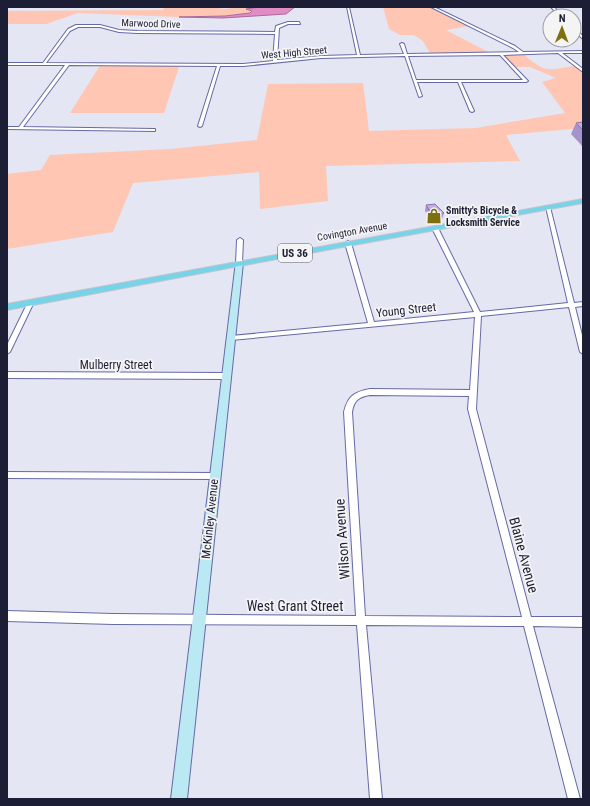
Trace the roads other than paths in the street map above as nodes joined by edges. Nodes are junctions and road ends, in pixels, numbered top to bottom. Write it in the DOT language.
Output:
graph roads {
  1 [pos="348,7"];
  2 [pos="432,7"];
  3 [pos="299,23"];
  4 [pos="276,33"];
  5 [pos="402,44"];
  6 [pos="583,52"];
  7 [pos="559,53"];
  8 [pos="501,54"];
  9 [pos="523,54"];
  10 [pos="407,56"];
  11 [pos="359,57"];
  12 [pos="275,62"];
  13 [pos="7,64"];
  14 [pos="44,64"];
  15 [pos="67,65"];
  16 [pos="219,65"];
  17 [pos="583,71"];
  18 [pos="415,81"];
  19 [pos="459,81"];
  20 [pos="420,96"];
  21 [pos="472,110"];
  22 [pos="200,126"];
  23 [pos="7,128"];
  24 [pos="21,128"];
  25 [pos="154,130"];
  26 [pos="583,201"];
  27 [pos="548,207"];
  28 [pos="436,228"];
  29 [pos="240,240"];
  30 [pos="348,243"];
  31 [pos="239,263"];
  32 [pos="31,302"];
  33 [pos="583,304"];
  34 [pos="571,306"];
  35 [pos="7,307"];
  36 [pos="478,315"];
  37 [pos="372,325"];
  38 [pos="231,338"];
  39 [pos="7,352"];
  40 [pos="583,352"];
  41 [pos="7,375"];
  42 [pos="226,376"];
  43 [pos="472,393"];
  44 [pos="7,475"];
  45 [pos="214,476"];
  46 [pos="7,616"];
  47 [pos="200,620"];
  48 [pos="361,620"];
  49 [pos="528,622"];
  50 [pos="583,622"];
  51 [pos="179,799"];
  52 [pos="376,799"];
  53 [pos="574,799"];
  1 -- 11 [label="street"];
  2 -- 9 [label="street"];
  3 -- 4 [label="street"];
  4 -- 12 [label="street"];
  4 -- 14 [label="street, Marwood Drive"];
  5 -- 10 [label="street"];
  6 -- 7 [label="street, West High Street"];
  7 -- 9 [label="street, West High Street"];
  7 -- 17 [label="street"];
  8 -- 9 [label="street, West High Street"];
  8 -- 10 [label="street, West High Street"];
  8 -- 19 [label="street"];
  10 -- 11 [label="street, West High Street"];
  10 -- 18 [label="street"];
  11 -- 12 [label="street, West High Street"];
  12 -- 16 [label="street, West High Street"];
  13 -- 14 [label="street, West High Street"];
  14 -- 15 [label="street, West High Street"];
  15 -- 16 [label="street, West High Street"];
  15 -- 24 [label="street"];
  16 -- 22 [label="street"];
  18 -- 19 [label="street"];
  18 -- 20 [label="street"];
  19 -- 21 [label="street"];
  23 -- 24 [label="street"];
  24 -- 25 [label="street"];
  26 -- 27 [label="main road, Covington Avenue / US 36"];
  27 -- 28 [label="main road, Covington Avenue / US 36"];
  27 -- 34 [label="street"];
  28 -- 30 [label="main road, Covington Avenue / US 36"];
  28 -- 36 [label="street"];
  29 -- 31 [label="street, McKinley Avenue"];
  30 -- 31 [label="main road, Covington Avenue / US 36"];
  30 -- 37 [label="street"];
  31 -- 32 [label="main road, Covington Avenue / US 36"];
  31 -- 38 [label="street, McKinley Avenue"];
  32 -- 35 [label="main road, Covington Avenue / US 36"];
  32 -- 39 [label="street"];
  33 -- 34 [label="street, Young Street"];
  34 -- 36 [label="street, Young Street"];
  34 -- 40 [label="street"];
  36 -- 37 [label="street, Young Street"];
  36 -- 43 [label="street, Blaine Avenue"];
  37 -- 38 [label="street, Young Street"];
  38 -- 42 [label="street, McKinley Avenue"];
  41 -- 42 [label="street, Mulberry Street"];
  42 -- 45 [label="street, McKinley Avenue"];
  43 -- 48 [label="street, Wilson Avenue"];
  43 -- 49 [label="street, Blaine Avenue"];
  44 -- 45 [label="street"];
  45 -- 47 [label="street, McKinley Avenue"];
  46 -- 47 [label="street, West Grant Street"];
  47 -- 48 [label="street, West Grant Street"];
  47 -- 51 [label="street, McKinley Avenue"];
  48 -- 49 [label="street, West Grant Street"];
  48 -- 52 [label="street, Wilson Avenue"];
  49 -- 50 [label="street, West Grant Street"];
  49 -- 53 [label="street, Blaine Avenue"];
}
